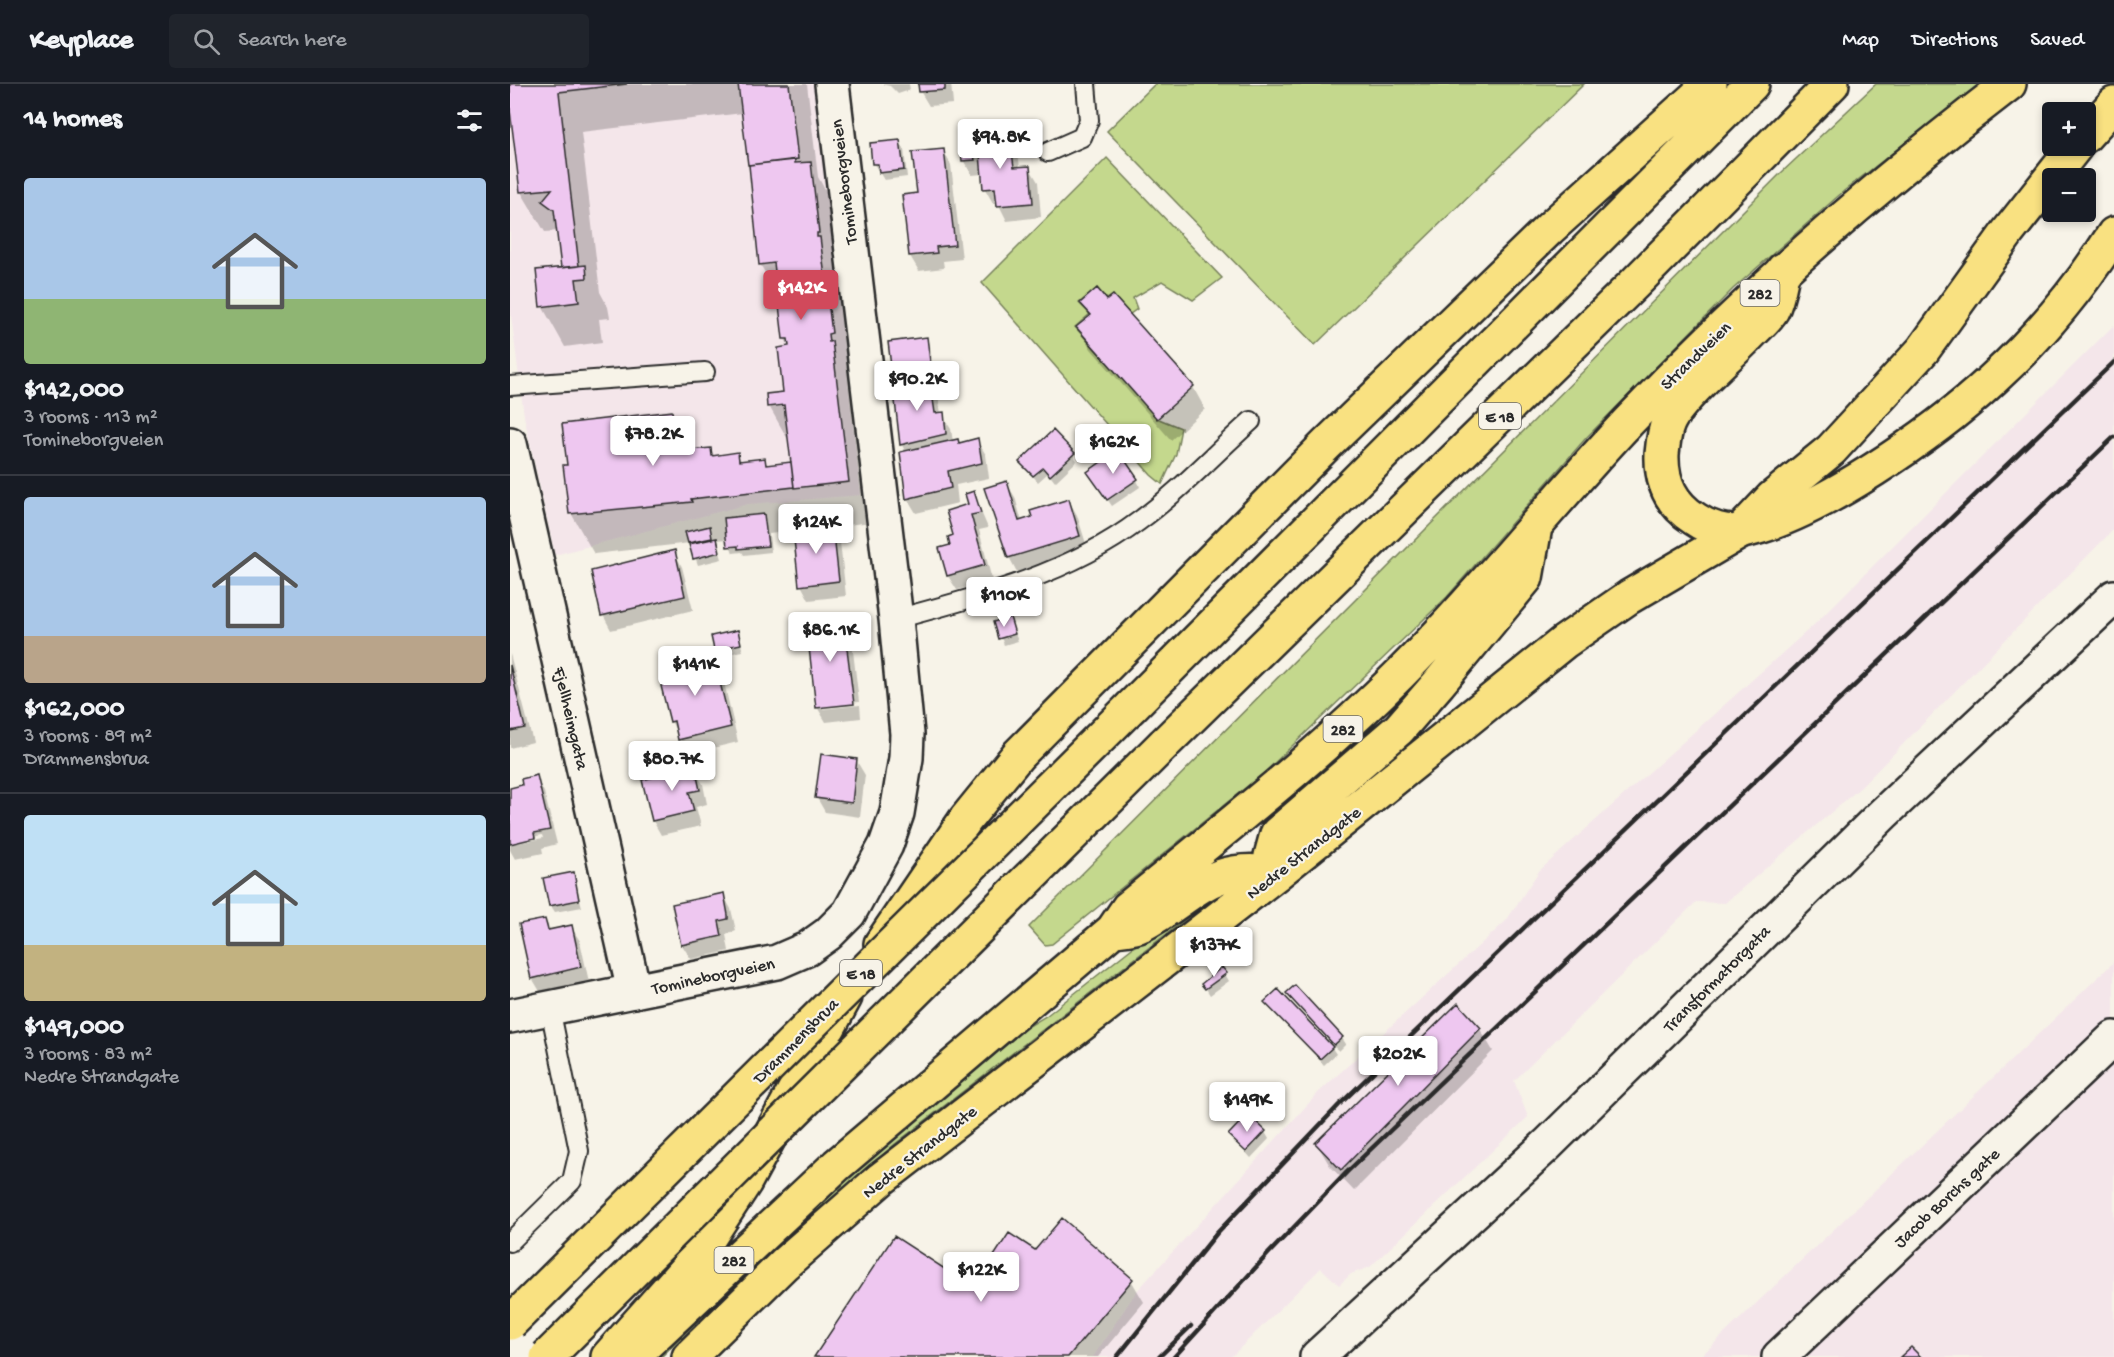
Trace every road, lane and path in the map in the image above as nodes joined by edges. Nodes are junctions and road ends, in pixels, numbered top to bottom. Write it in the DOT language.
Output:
graph roads {
  1 [pos="832,84"];
  2 [pos="1086,84"];
  3 [pos="1710,84"];
  4 [pos="1752,84"];
  5 [pos="1832,84"];
  6 [pos="2009,84"];
  7 [pos="2114,104"];
  8 [pos="2096,124"];
  9 [pos="1048,152"];
  10 [pos="2068,156"];
  11 [pos="2114,234"];
  12 [pos="1783,270"];
  13 [pos="705,372"];
  14 [pos="510,386"];
  15 [pos="1251,421"];
  16 [pos="510,444"];
  17 [pos="1535,527"];
  18 [pos="1740,531"];
  19 [pos="2114,597"];
  20 [pos="896,620"];
  21 [pos="1276,874"];
  22 [pos="1113,930"];
  23 [pos="634,991"];
  24 [pos="550,1008"];
  25 [pos="510,1016"];
  26 [pos="2114,1038"];
  27 [pos="510,1242"];
  28 [pos="510,1323"];
  29 [pos="547,1357"];
  30 [pos="608,1357"];
  31 [pos="632,1357"];
  32 [pos="688,1357"];
  33 [pos="1317,1357"];
  34 [pos="1779,1357"];
  1 -- 20 [label="street, Tomineborgveien"];
  2 -- 9 [label="lane"];
  3 -- 30 [label="main road, E 18"];
  4 -- 28 [label="main road, Drammensbrua / E 18, bridge"];
  5 -- 29 [label="main road, E 18, bridge"];
  6 -- 12 [label="main road, Strandveien / 282"];
  7 -- 8 [label="main road"];
  10 -- 18 [label="main road"];
  11 -- 18 [label="main road"];
  12 -- 17 [label="main road, Strandveien / 282"];
  12 -- 18 [label="main road"];
  13 -- 14 [label="lane"];
  15 -- 20 [label="lane"];
  16 -- 23 [label="street, Fjellheimgata"];
  17 -- 21 [label="main road, 282"];
  17 -- 22 [label="main road, 282"];
  18 -- 21 [label="main road, Nedre Strandgate"];
  19 -- 33 [label="street, Transformatorgata"];
  20 -- 23 [label="street, Tomineborgveien"];
  21 -- 22 [label="main road, 282"];
  21 -- 32 [label="main road, Nedre Strandgate"];
  22 -- 31 [label="main road, 282"];
  23 -- 24 [label="street, Tomineborgveien"];
  24 -- 25 [label="street, Tomineborgveien"];
  24 -- 27 [label="lane"];
  26 -- 34 [label="street, Jacob Borchs gate"];
}
